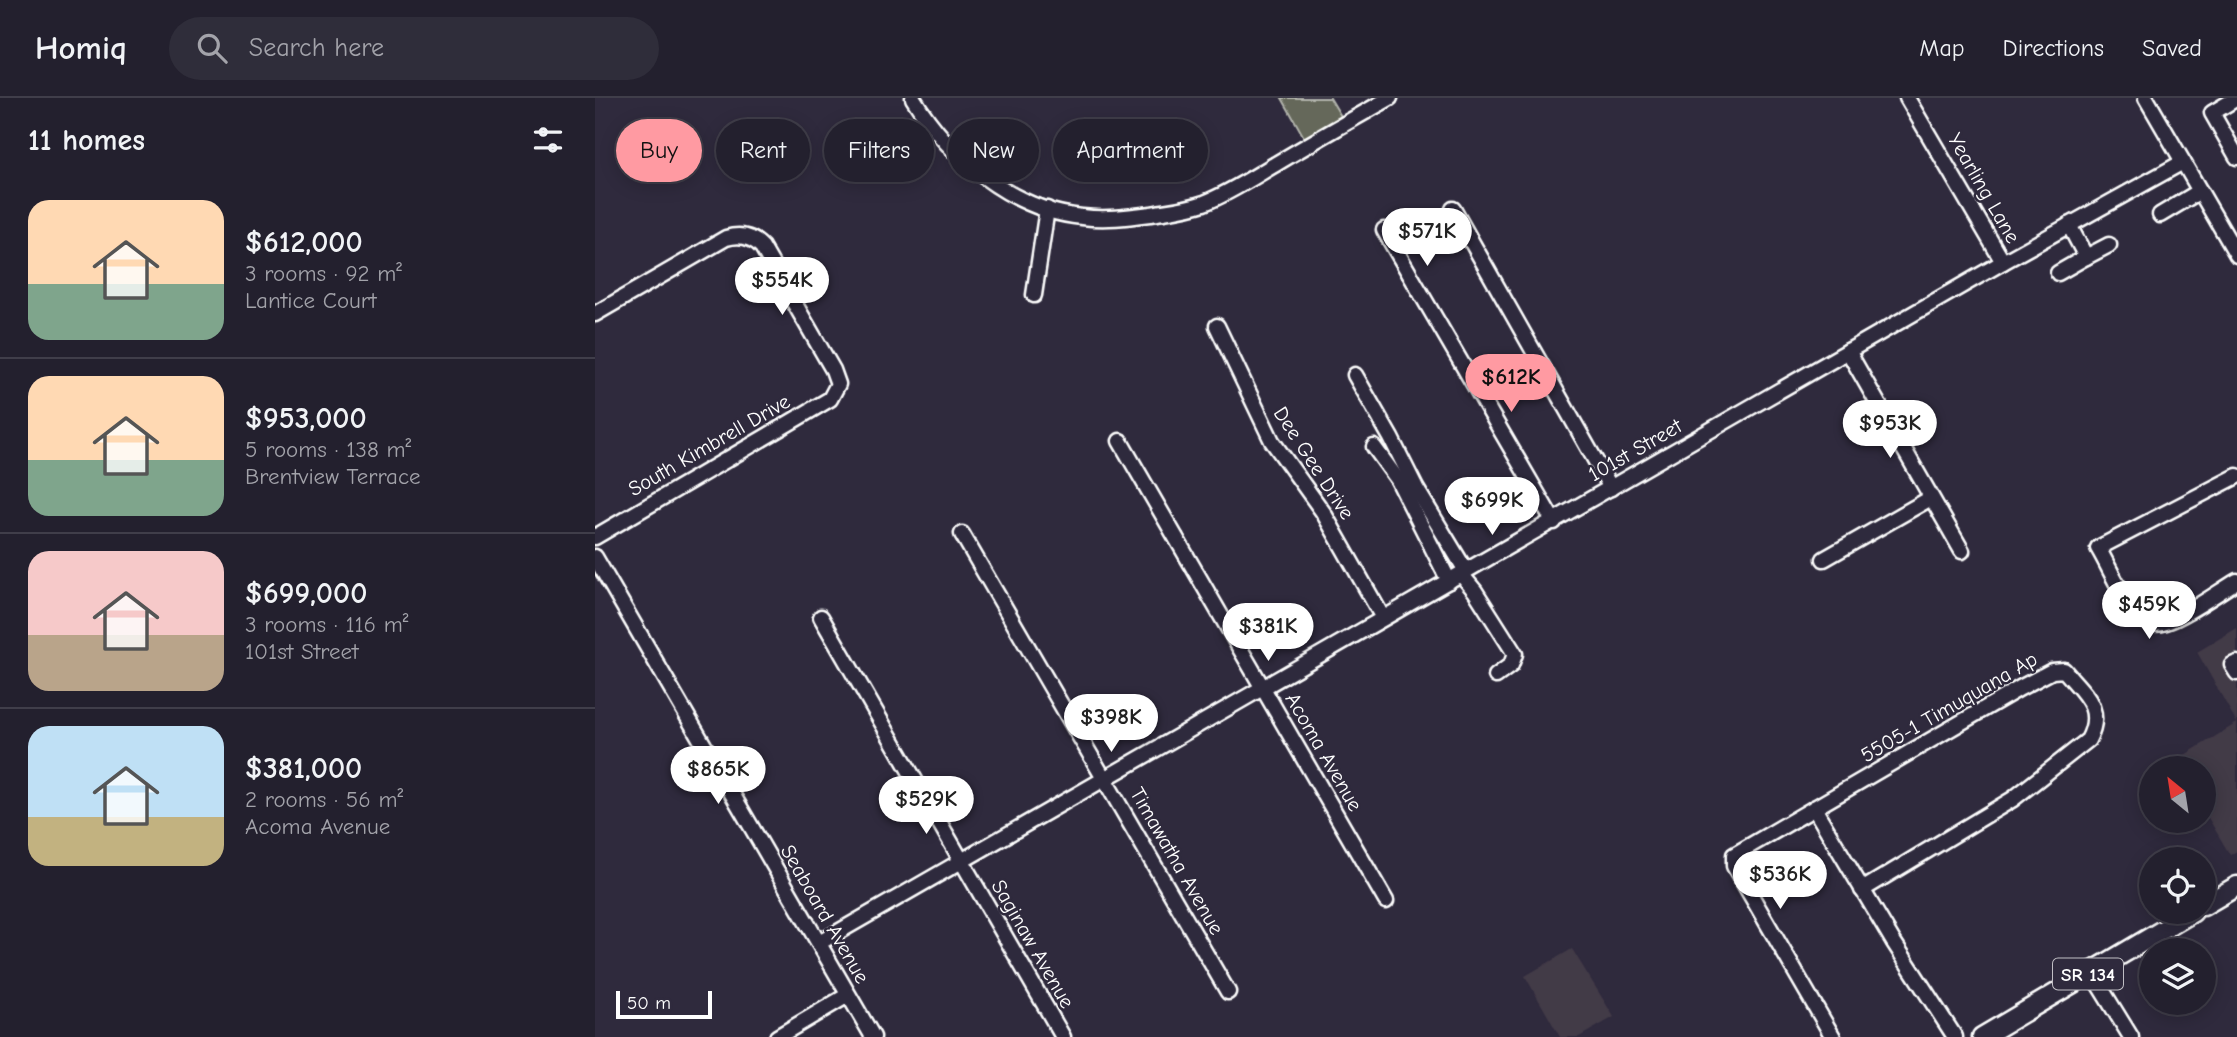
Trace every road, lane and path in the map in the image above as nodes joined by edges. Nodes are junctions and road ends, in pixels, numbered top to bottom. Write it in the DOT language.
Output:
graph roads {
  1 [pos="913,98"];
  2 [pos="1390,98"];
  3 [pos="1907,98"];
  4 [pos="2146,98"];
  5 [pos="2237,98"];
  6 [pos="2237,157"];
  7 [pos="2183,162"];
  8 [pos="2200,191"];
  9 [pos="1047,209"];
  10 [pos="1453,209"];
  11 [pos="2160,215"];
  12 [pos="2069,225"];
  13 [pos="1384,230"];
  14 [pos="2109,245"];
  15 [pos="2237,255"];
  16 [pos="2086,257"];
  17 [pos="2003,262"];
  18 [pos="2058,273"];
  19 [pos="1034,295"];
  20 [pos="595,314"];
  21 [pos="1217,326"];
  22 [pos="1848,351"];
  23 [pos="1355,375"];
  24 [pos="1120,441"];
  25 [pos="1374,447"];
  26 [pos="2237,476"];
  27 [pos="1611,488"];
  28 [pos="1931,498"];
  29 [pos="1553,522"];
  30 [pos="962,534"];
  31 [pos="595,537"];
  32 [pos="1962,551"];
  33 [pos="595,557"];
  34 [pos="1823,559"];
  35 [pos="1459,576"];
  36 [pos="2237,581"];
  37 [pos="821,617"];
  38 [pos="1383,618"];
  39 [pos="2237,663"];
  40 [pos="2237,673"];
  41 [pos="1496,676"];
  42 [pos="1263,688"];
  43 [pos="1105,778"];
  44 [pos="1814,808"];
  45 [pos="961,861"];
  46 [pos="2237,886"];
  47 [pos="1862,890"];
  48 [pos="2216,898"];
  49 [pos="1386,901"];
  50 [pos="2173,924"];
  51 [pos="819,943"];
  52 [pos="2091,972"];
  53 [pos="1228,992"];
  54 [pos="848,995"];
  55 [pos="1987,1036"];
  56 [pos="777,1037"];
  57 [pos="873,1037"];
  58 [pos="1063,1037"];
  59 [pos="1832,1037"];
  60 [pos="1955,1037"];
  61 [pos="2131,1037"];
  1 -- 9 [label="street"];
  2 -- 9 [label="street"];
  3 -- 17 [label="street, Yearling Lane"];
  4 -- 7 [label="street"];
  5 -- 6 [label="street"];
  7 -- 8 [label="street"];
  7 -- 12 [label="street, 101st Street"];
  8 -- 11 [label="street"];
  8 -- 15 [label="street"];
  9 -- 19 [label="street"];
  10 -- 27 [label="street"];
  12 -- 16 [label="street"];
  12 -- 17 [label="street, 101st Street"];
  13 -- 29 [label="street"];
  14 -- 16 [label="street"];
  16 -- 18 [label="street"];
  17 -- 22 [label="street, 101st Street"];
  20 -- 31 [label="street, South Kimbrell Drive"];
  21 -- 38 [label="street, Dee Gee Drive"];
  22 -- 27 [label="street, 101st Street"];
  22 -- 28 [label="street"];
  23 -- 35 [label="street"];
  24 -- 42 [label="street, Acoma Avenue"];
  25 -- 35 [label="street"];
  26 -- 36 [label="street"];
  27 -- 29 [label="street, 101st Street"];
  28 -- 32 [label="street"];
  28 -- 34 [label="street"];
  29 -- 35 [label="street, 101st Street"];
  30 -- 43 [label="street, Timawatha Avenue"];
  33 -- 51 [label="street, Seaboard Avenue"];
  35 -- 38 [label="street, 101st Street"];
  35 -- 41 [label="street"];
  37 -- 45 [label="street, Saginaw Avenue"];
  38 -- 42 [label="street, 101st Street"];
  39 -- 40 [label="street"];
  42 -- 43 [label="street, 101st Street"];
  42 -- 49 [label="street, Acoma Avenue"];
  43 -- 45 [label="street, 101st Street"];
  43 -- 53 [label="street, Timawatha Avenue"];
  44 -- 47 [label="street"];
  44 -- 47 [label="street, 5505-1 Timuquana Ap"];
  44 -- 59 [label="street"];
  45 -- 51 [label="street, 101st Street"];
  45 -- 58 [label="street, Saginaw Avenue"];
  46 -- 48 [label="main road"];
  47 -- 60 [label="street"];
  50 -- 52 [label="main road, SR 134"];
  51 -- 54 [label="street, Seaboard Avenue"];
  52 -- 55 [label="main road, SR 134"];
  52 -- 61 [label="street"];
  54 -- 56 [label="street"];
  54 -- 57 [label="street, Seaboard Avenue"];
}
